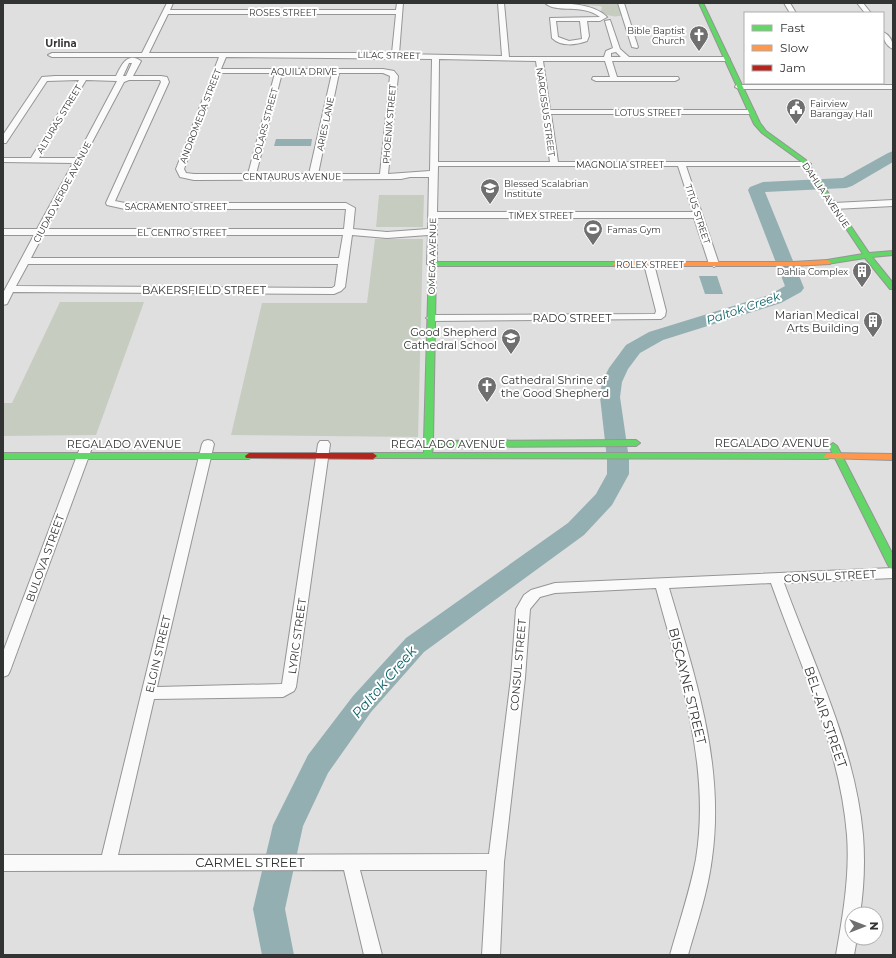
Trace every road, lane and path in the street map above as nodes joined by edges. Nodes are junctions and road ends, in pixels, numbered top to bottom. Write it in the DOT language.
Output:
graph roads {
  1 [pos="170,3"];
  2 [pos="400,3"];
  3 [pos="501,3"];
  4 [pos="548,3"];
  5 [pos="621,3"];
  6 [pos="701,3"];
  7 [pos="787,3"];
  8 [pos="860,3"];
  9 [pos="578,4"];
  10 [pos="166,12"];
  11 [pos="399,12"];
  12 [pos="792,12"];
  13 [pos="867,12"];
  14 [pos="583,19"];
  15 [pos="605,19"];
  16 [pos="626,19"];
  17 [pos="884,35"];
  18 [pos="613,47"];
  19 [pos="635,47"];
  20 [pos="893,47"];
  21 [pos="52,55"];
  22 [pos="144,55"];
  23 [pos="223,55"];
  24 [pos="395,55"];
  25 [pos="436,56"];
  26 [pos="506,58"];
  27 [pos="539,59"];
  28 [pos="608,59"];
  29 [pos="626,59"];
  30 [pos="650,59"];
  31 [pos="726,59"];
  32 [pos="217,71"];
  33 [pos="336,71"];
  34 [pos="279,72"];
  35 [pos="391,73"];
  36 [pos="654,73"];
  37 [pos="84,78"];
  38 [pos="122,79"];
  39 [pos="596,79"];
  40 [pos="614,79"];
  41 [pos="676,79"];
  42 [pos="838,85"];
  43 [pos="739,87"];
  44 [pos="893,87"];
  45 [pos="546,112"];
  46 [pos="750,112"];
  47 [pos="3,141"];
  48 [pos="3,160"];
  49 [pos="34,160"];
  50 [pos="78,160"];
  51 [pos="433,164"];
  52 [pos="554,164"];
  53 [pos="681,164"];
  54 [pos="807,164"];
  55 [pos="184,175"];
  56 [pos="251,176"];
  57 [pos="313,176"];
  58 [pos="384,176"];
  59 [pos="433,176"];
  60 [pos="893,203"];
  61 [pos="834,206"];
  62 [pos="432,215"];
  63 [pos="698,215"];
  64 [pos="3,232"];
  65 [pos="40,232"];
  66 [pos="348,232"];
  67 [pos="432,232"];
  68 [pos="893,253"];
  69 [pos="867,256"];
  70 [pos="25,260"];
  71 [pos="344,261"];
  72 [pos="432,264"];
  73 [pos="649,264"];
  74 [pos="714,264"];
  75 [pos="893,287"];
  76 [pos="10,289"];
  77 [pos="3,302"];
  78 [pos="431,318"];
  79 [pos="645,443"];
  80 [pos="220,444"];
  81 [pos="412,444"];
  82 [pos="427,444"];
  83 [pos="845,444"];
  84 [pos="324,447"];
  85 [pos="86,448"];
  86 [pos="203,448"];
  87 [pos="837,455"];
  88 [pos="3,456"];
  89 [pos="428,456"];
  90 [pos="893,456"];
  91 [pos="893,565"];
  92 [pos="893,573"];
  93 [pos="776,578"];
  94 [pos="661,583"];
  95 [pos="3,671"];
  96 [pos="148,693"];
  97 [pos="350,862"];
  98 [pos="496,862"];
  99 [pos="3,863"];
  100 [pos="108,863"];
  101 [pos="373,955"];
  102 [pos="491,955"];
  103 [pos="679,955"];
  104 [pos="845,955"];
  1 -- 10 [label="street"];
  2 -- 11 [label="street"];
  3 -- 26 [label="street"];
  4 -- 9 [label="street"];
  5 -- 16 [label="street"];
  6 -- 31 [label="street, DAHLIA AVENUE"];
  7 -- 12 [label="street"];
  8 -- 13 [label="street"];
  9 -- 15 [label="street"];
  10 -- 11 [label="street, ROSES STREET"];
  10 -- 22 [label="street"];
  11 -- 24 [label="street"];
  14 -- 14 [label="street"];
  14 -- 15 [label="street"];
  15 -- 16 [label="street"];
  15 -- 18 [label="street"];
  16 -- 19 [label="street"];
  17 -- 20 [label="street"];
  18 -- 28 [label="street"];
  18 -- 29 [label="street"];
  21 -- 22 [label="street, LILAC STREET"];
  22 -- 23 [label="street, LILAC STREET"];
  23 -- 24 [label="street, LILAC STREET"];
  23 -- 32 [label="street, ANDROMEDA STREET"];
  24 -- 25 [label="street, LILAC STREET"];
  25 -- 26 [label="street, LILAC STREET"];
  25 -- 51 [label="street, OMEGA AVENUE"];
  26 -- 27 [label="street, LILAC STREET"];
  27 -- 28 [label="street, LILAC STREET"];
  27 -- 45 [label="street, NARCISSUS STREET"];
  28 -- 29 [label="street, LILAC STREET"];
  28 -- 40 [label="street"];
  29 -- 30 [label="street, LILAC STREET"];
  30 -- 31 [label="street, LILAC STREET"];
  30 -- 36 [label="street"];
  31 -- 43 [label="street, DAHLIA AVENUE"];
  32 -- 34 [label="street, AQUILA DRIVE"];
  32 -- 55 [label="street, ANDROMEDA STREET"];
  33 -- 34 [label="street, AQUILA DRIVE"];
  33 -- 35 [label="street, AQUILA DRIVE"];
  33 -- 57 [label="street, ARIES LANE"];
  34 -- 56 [label="street, POLARS STREET"];
  35 -- 58 [label="street, PHOENIX STREET"];
  36 -- 40 [label="street"];
  36 -- 41 [label="street"];
  37 -- 38 [label="street"];
  37 -- 47 [label="street"];
  37 -- 49 [label="street, ALTURAS STREET"];
  38 -- 38 [label="street, CIUDAD VERDE AVENUE"];
  38 -- 50 [label="street, CIUDAD VERDE AVENUE"];
  38 -- 66 [label="street, SACRAMENTO STREET"];
  39 -- 40 [label="street"];
  42 -- 43 [label="street"];
  42 -- 44 [label="street"];
  43 -- 46 [label="street, DAHLIA AVENUE"];
  45 -- 46 [label="street, LOTUS STREET"];
  45 -- 52 [label="street, NARCISSUS STREET"];
  46 -- 54 [label="street, DAHLIA AVENUE"];
  48 -- 49 [label="street"];
  49 -- 50 [label="street"];
  50 -- 65 [label="street, CIUDAD VERDE AVENUE"];
  51 -- 52 [label="street, MAGNOLIA STREET"];
  51 -- 59 [label="street, OMEGA AVENUE"];
  52 -- 53 [label="street, MAGNOLIA STREET"];
  53 -- 54 [label="street, MAGNOLIA STREET"];
  53 -- 63 [label="street, TITUS STREET"];
  54 -- 61 [label="street, DAHLIA AVENUE"];
  55 -- 56 [label="street, CENTAURUS AVENUE"];
  56 -- 57 [label="street, CENTAURUS AVENUE"];
  57 -- 58 [label="street, CENTAURUS AVENUE"];
  58 -- 59 [label="street, CENTAURUS AVENUE"];
  59 -- 62 [label="street, OMEGA AVENUE"];
  60 -- 61 [label="street"];
  61 -- 69 [label="street, DAHLIA AVENUE"];
  62 -- 63 [label="street, TIMEX STREET"];
  62 -- 67 [label="street, OMEGA AVENUE"];
  63 -- 74 [label="street, TITUS STREET"];
  64 -- 65 [label="street, EL CENTRO STREET"];
  65 -- 66 [label="street, EL CENTRO STREET"];
  65 -- 70 [label="street, CIUDAD VERDE AVENUE"];
  66 -- 67 [label="street, EL CENTRO STREET"];
  66 -- 71 [label="street, BAKERSFIELD STREET"];
  67 -- 72 [label="street, OMEGA AVENUE"];
  68 -- 69 [label="street, ROLEX STREET"];
  69 -- 74 [label="street, ROLEX STREET"];
  69 -- 75 [label="street, DAHLIA AVENUE"];
  70 -- 71 [label="street"];
  70 -- 76 [label="street, CIUDAD VERDE AVENUE"];
  71 -- 76 [label="street, BAKERSFIELD STREET"];
  72 -- 73 [label="street, ROLEX STREET"];
  72 -- 78 [label="street, OMEGA AVENUE"];
  73 -- 74 [label="street, ROLEX STREET"];
  73 -- 78 [label="street, RADO STREET"];
  76 -- 77 [label="street, CIUDAD VERDE AVENUE"];
  78 -- 82 [label="street, OMEGA AVENUE"];
  79 -- 82 [label="street, REGALADO AVENUE"];
  80 -- 86 [label="street, REGALADO AVENUE"];
  81 -- 82 [label="street, REGALADO AVENUE"];
  82 -- 89 [label="street, OMEGA AVENUE"];
  83 -- 87 [label="street, REGALADO AVENUE"];
  84 -- 86 [label="street, REGALADO AVENUE"];
  84 -- 89 [label="street, REGALADO AVENUE"];
  84 -- 96 [label="street, LYRIC STREET"];
  85 -- 86 [label="street, REGALADO AVENUE"];
  85 -- 88 [label="street, REGALADO AVENUE"];
  85 -- 95 [label="street, BULOVA STREET"];
  86 -- 96 [label="street, ELGIN STREET"];
  87 -- 89 [label="street, REGALADO AVENUE"];
  87 -- 90 [label="street, REGALADO AVENUE"];
  87 -- 91 [label="street"];
  92 -- 93 [label="street, CONSUL STREET"];
  93 -- 94 [label="street, CONSUL STREET"];
  93 -- 104 [label="street, BEL-AIR STREET"];
  94 -- 98 [label="street, CONSUL STREET"];
  94 -- 103 [label="street, BISCAYNE STREET"];
  96 -- 100 [label="street, ELGIN STREET"];
  97 -- 98 [label="street, CARMEL STREET"];
  97 -- 100 [label="street, CARMEL STREET"];
  97 -- 101 [label="street"];
  98 -- 102 [label="street, CONSUL STREET"];
  99 -- 100 [label="street, CARMEL STREET"];
}
